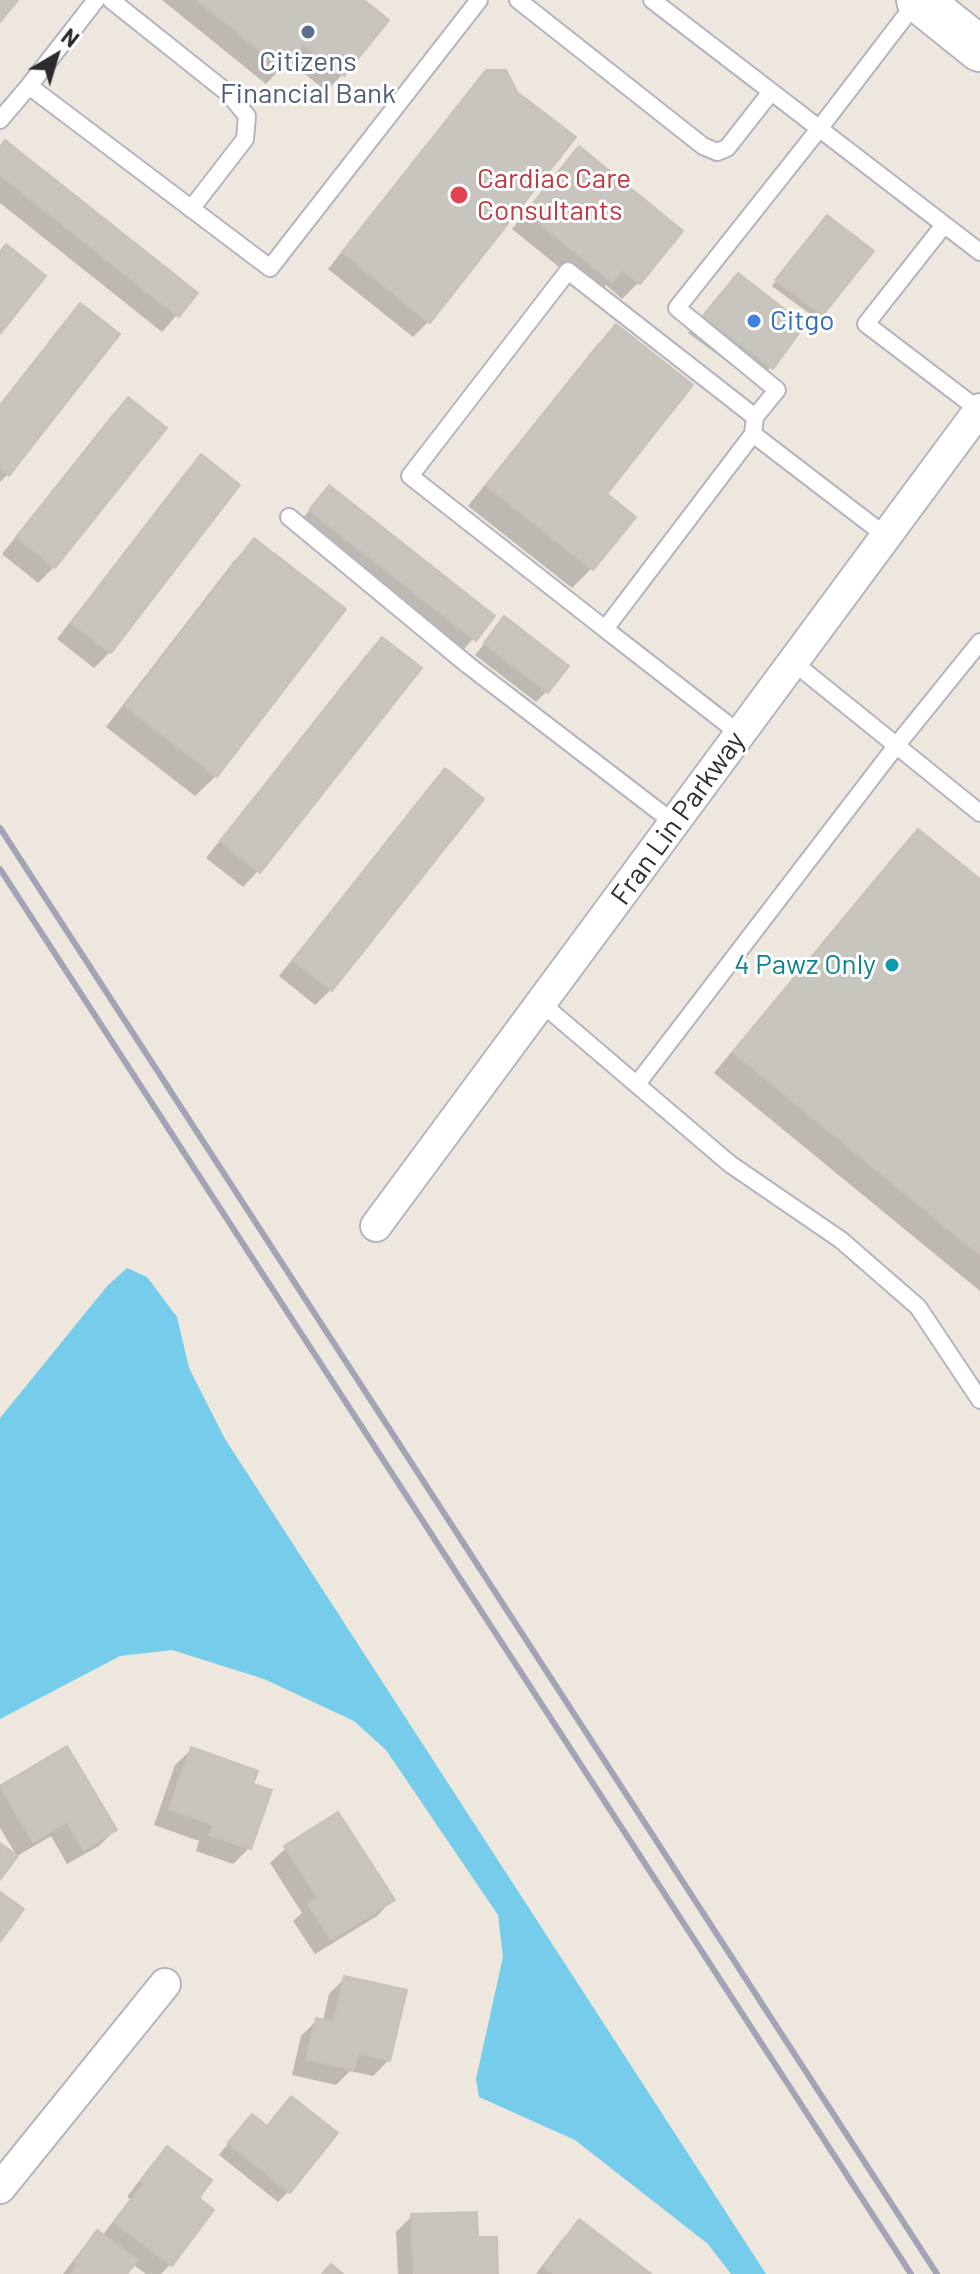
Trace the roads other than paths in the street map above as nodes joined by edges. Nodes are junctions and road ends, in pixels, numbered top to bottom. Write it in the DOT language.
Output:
graph roads {
  1 [pos="96,0"];
  2 [pos="111,0"];
  3 [pos="479,0"];
  4 [pos="518,0"];
  5 [pos="652,0"];
  6 [pos="918,0"];
  7 [pos="980,49"];
  8 [pos="29,86"];
  9 [pos="771,92"];
  10 [pos="0,120"];
  11 [pos="819,129"];
  12 [pos="191,209"];
  13 [pos="944,225"];
  14 [pos="980,252"];
  15 [pos="980,410"];
  16 [pos="754,426"];
  17 [pos="289,517"];
  18 [pos="886,536"];
  19 [pos="605,629"];
  20 [pos="980,642"];
  21 [pos="793,662"];
  22 [pos="740,734"];
  23 [pos="896,746"];
  24 [pos="978,808"];
  25 [pos="674,823"];
  26 [pos="541,1003"];
  27 [pos="637,1084"];
  28 [pos="376,1226"];
  29 [pos="980,1400"];
  30 [pos="165,1984"];
  31 [pos="0,2188"];
  1 -- 8 [label="lane"];
  2 -- 12 [label="lane"];
  3 -- 12 [label="lane"];
  4 -- 9 [label="lane"];
  5 -- 9 [label="lane"];
  6 -- 7 [label="main road"];
  6 -- 11 [label="lane"];
  8 -- 10 [label="lane"];
  8 -- 12 [label="lane"];
  9 -- 11 [label="lane"];
  11 -- 13 [label="lane"];
  11 -- 16 [label="lane"];
  13 -- 14 [label="lane"];
  13 -- 15 [label="lane"];
  15 -- 18 [label="street, Fran Lin Parkway"];
  16 -- 18 [label="lane"];
  16 -- 19 [label="lane"];
  16 -- 19 [label="lane"];
  17 -- 25 [label="lane"];
  18 -- 21 [label="street, Fran Lin Parkway"];
  19 -- 22 [label="lane"];
  20 -- 23 [label="lane"];
  21 -- 22 [label="street, Fran Lin Parkway"];
  21 -- 23 [label="lane"];
  22 -- 25 [label="street, Fran Lin Parkway"];
  23 -- 24 [label="lane"];
  23 -- 27 [label="lane"];
  25 -- 26 [label="street, Fran Lin Parkway"];
  26 -- 27 [label="lane"];
  26 -- 28 [label="street, Fran Lin Parkway"];
  27 -- 29 [label="lane"];
  30 -- 31 [label="street"];
}
